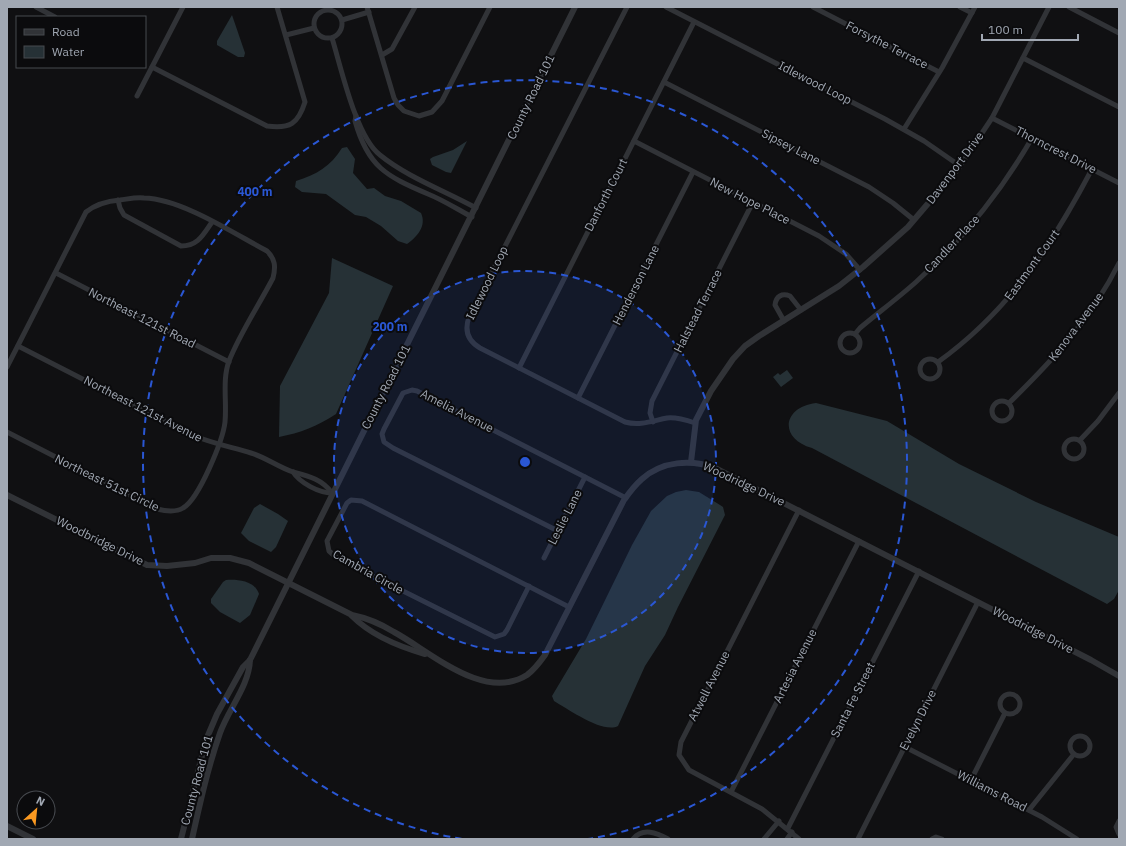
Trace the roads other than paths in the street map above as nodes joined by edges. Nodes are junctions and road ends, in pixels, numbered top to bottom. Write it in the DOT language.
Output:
graph roads {
  1 [pos="36,7"];
  2 [pos="183,7"];
  3 [pos="277,7"];
  4 [pos="415,7"];
  5 [pos="490,7"];
  6 [pos="575,7"];
  7 [pos="628,7"];
  8 [pos="666,7"];
  9 [pos="813,7"];
  10 [pos="960,7"];
  11 [pos="975,7"];
  12 [pos="1049,7"];
  13 [pos="1069,7"];
  14 [pos="323,9"];
  15 [pos="368,9"];
  16 [pos="972,13"];
  17 [pos="53,16"];
  18 [pos="342,20"];
  19 [pos="694,22"];
  20 [pos="314,28"];
  21 [pos="1119,32"];
  22 [pos="286,36"];
  23 [pos="332,38"];
  24 [pos="382,55"];
  25 [pos="1023,58"];
  26 [pos="152,67"];
  27 [pos="939,72"];
  28 [pos="664,82"];
  29 [pos="137,96"];
  30 [pos="1119,107"];
  31 [pos="356,116"];
  32 [pos="992,118"];
  33 [pos="904,129"];
  34 [pos="1032,138"];
  35 [pos="634,141"];
  36 [pos="960,166"];
  37 [pos="1092,169"];
  38 [pos="693,172"];
  39 [pos="1119,183"];
  40 [pos="118,200"];
  41 [pos="753,202"];
  42 [pos="476,208"];
  43 [pos="472,217"];
  44 [pos="914,220"];
  45 [pos="212,222"];
  46 [pos="1119,263"];
  47 [pos="860,270"];
  48 [pos="56,273"];
  49 [pos="801,310"];
  50 [pos="784,321"];
  51 [pos="855,334"];
  52 [pos="18,346"];
  53 [pos="229,362"];
  54 [pos="938,362"];
  55 [pos="7,367"];
  56 [pos="519,368"];
  57 [pos="1119,393"];
  58 [pos="578,398"];
  59 [pos="1008,403"];
  60 [pos="653,422"];
  61 [pos="695,423"];
  62 [pos="7,432"];
  63 [pos="1080,440"];
  64 [pos="219,445"];
  65 [pos="691,462"];
  66 [pos="585,477"];
  67 [pos="332,493"];
  68 [pos="7,495"];
  69 [pos="626,498"];
  70 [pos="799,510"];
  71 [pos="558,531"];
  72 [pos="858,541"];
  73 [pos="544,558"];
  74 [pos="918,572"];
  75 [pos="289,583"];
  76 [pos="529,586"];
  77 [pos="978,602"];
  78 [pos="570,607"];
  79 [pos="352,615"];
  80 [pos="429,655"];
  81 [pos="250,660"];
  82 [pos="1119,676"];
  83 [pos="1005,713"];
  84 [pos="211,728"];
  85 [pos="220,733"];
  86 [pos="905,747"];
  87 [pos="1074,754"];
  88 [pos="971,780"];
  89 [pos="731,792"];
  90 [pos="189,808"];
  91 [pos="199,810"];
  92 [pos="1029,810"];
  93 [pos="779,821"];
  94 [pos="1119,821"];
  95 [pos="7,826"];
  96 [pos="790,830"];
  97 [pos="1118,837"];
  98 [pos="33,839"];
  99 [pos="181,839"];
  100 [pos="192,839"];
  101 [pos="633,839"];
  102 [pos="668,839"];
  103 [pos="764,839"];
  104 [pos="787,839"];
  105 [pos="799,839"];
  106 [pos="858,839"];
  107 [pos="932,839"];
  108 [pos="942,839"];
  109 [pos="1077,839"];
  1 -- 17 [label="street"];
  2 -- 26 [label="street"];
  3 -- 22 [label="street"];
  4 -- 24 [label="street"];
  5 -- 24 [label="street"];
  6 -- 42 [label="street, County Road 101"];
  7 -- 56 [label="street, Idlewood Loop"];
  8 -- 19 [label="street, Idlewood Loop"];
  9 -- 27 [label="street, Forsythe Terrace"];
  10 -- 16 [label="street"];
  11 -- 16 [label="street"];
  12 -- 25 [label="street, Davenport Drive"];
  13 -- 21 [label="street"];
  14 -- 18 [label="street"];
  14 -- 20 [label="street"];
  15 -- 18 [label="street"];
  15 -- 24 [label="street"];
  16 -- 27 [label="street"];
  18 -- 23 [label="street"];
  19 -- 28 [label="street, Danforth Court"];
  19 -- 33 [label="street, Idlewood Loop"];
  20 -- 22 [label="street"];
  20 -- 23 [label="street"];
  22 -- 26 [label="street"];
  23 -- 31 [label="street"];
  25 -- 30 [label="street"];
  25 -- 32 [label="street, Davenport Drive"];
  26 -- 29 [label="street"];
  27 -- 33 [label="street"];
  28 -- 35 [label="street, Danforth Court"];
  28 -- 44 [label="street, Sipsey Lane"];
  31 -- 42 [label="street"];
  31 -- 43 [label="street"];
  32 -- 34 [label="street, Thorncrest Drive"];
  32 -- 36 [label="street, Davenport Drive"];
  33 -- 36 [label="street, Idlewood Loop"];
  34 -- 37 [label="street, Thorncrest Drive"];
  34 -- 51 [label="street, Candler Place"];
  35 -- 38 [label="street, New Hope Place"];
  35 -- 56 [label="street, Danforth Court"];
  36 -- 44 [label="street, Davenport Drive"];
  37 -- 39 [label="street, Thorncrest Drive"];
  37 -- 54 [label="street, Eastmont Court"];
  38 -- 41 [label="street, New Hope Place"];
  38 -- 58 [label="street, Henderson Lane"];
  40 -- 45 [label="street, Northeast 51st Circle"];
  40 -- 45 [label="street"];
  40 -- 48 [label="street, Northeast 51st Circle"];
  41 -- 47 [label="street, New Hope Place"];
  41 -- 60 [label="street, Halstead Terrace"];
  42 -- 43 [label="street, County Road 101"];
  43 -- 67 [label="street, County Road 101"];
  44 -- 47 [label="street, Davenport Drive"];
  45 -- 53 [label="street, Northeast 51st Circle"];
  46 -- 59 [label="street, Kenova Avenue"];
  47 -- 49 [label="street, Davenport Drive"];
  48 -- 52 [label="street, Northeast 51st Circle"];
  48 -- 53 [label="street, Northeast 121st Road"];
  49 -- 50 [label="street, Davenport Drive"];
  49 -- 50 [label="street"];
  50 -- 61 [label="street, Davenport Drive"];
  51 -- 51 [label="street, Candler Place"];
  52 -- 55 [label="street, Northeast 51st Circle"];
  52 -- 64 [label="street, Northeast 121st Avenue"];
  53 -- 64 [label="street, Northeast 51st Circle"];
  54 -- 54 [label="street, Eastmont Court"];
  56 -- 58 [label="street, Idlewood Loop"];
  57 -- 63 [label="street"];
  58 -- 60 [label="street, Idlewood Loop"];
  59 -- 59 [label="street, Kenova Avenue"];
  60 -- 61 [label="street, Idlewood Loop"];
  61 -- 65 [label="street, Davenport Drive"];
  62 -- 64 [label="street, Northeast 51st Circle"];
  63 -- 63 [label="street"];
  64 -- 67 [label="street, Northeast 121st Avenue"];
  65 -- 69 [label="street, Woodridge Drive"];
  65 -- 70 [label="street, Woodridge Drive"];
  66 -- 69 [label="street, Amelia Avenue"];
  66 -- 71 [label="street, Leslie Lane"];
  66 -- 71 [label="street, Amelia Avenue"];
  67 -- 75 [label="street, County Road 101"];
  68 -- 75 [label="street, Woodbridge Drive"];
  69 -- 78 [label="street, Woodridge Drive"];
  70 -- 72 [label="street, Woodridge Drive"];
  70 -- 89 [label="street, Atwell Avenue"];
  71 -- 73 [label="street, Leslie Lane"];
  72 -- 74 [label="street, Woodridge Drive"];
  72 -- 89 [label="street, Artesia Avenue"];
  74 -- 77 [label="street, Woodridge Drive"];
  74 -- 96 [label="street, Santa Fe Street"];
  75 -- 79 [label="street, Woodbridge Drive"];
  75 -- 81 [label="street, County Road 101"];
  76 -- 76 [label="street, Cambria Circle"];
  76 -- 78 [label="street, Cambria Circle"];
  77 -- 82 [label="street, Woodridge Drive"];
  77 -- 86 [label="street, Evelyn Drive"];
  78 -- 80 [label="street, Woodridge Drive"];
  79 -- 80 [label="street, Woodbridge Drive"];
  79 -- 80 [label="street, Woodbridge Drive"];
  81 -- 84 [label="street, County Road 101"];
  81 -- 85 [label="street, County Road 101"];
  83 -- 83 [label="street"];
  83 -- 88 [label="street"];
  84 -- 85 [label="street"];
  84 -- 90 [label="street, County Road 101"];
  85 -- 91 [label="street, County Road 101"];
  86 -- 88 [label="street, Williams Road"];
  86 -- 106 [label="street, Evelyn Drive"];
  87 -- 87 [label="street"];
  87 -- 92 [label="street"];
  88 -- 92 [label="street, Williams Road"];
  89 -- 93 [label="street, Atwell Avenue"];
  90 -- 91 [label="street"];
  90 -- 99 [label="street, County Road 101"];
  91 -- 100 [label="street, County Road 101"];
  92 -- 109 [label="street, Williams Road"];
  93 -- 96 [label="street, Atwell Avenue"];
  93 -- 103 [label="street"];
  94 -- 97 [label="street"];
  95 -- 98 [label="street"];
  96 -- 104 [label="street"];
  96 -- 105 [label="street, Atwell Avenue"];
  101 -- 102 [label="street"];
  107 -- 108 [label="street"];
}
